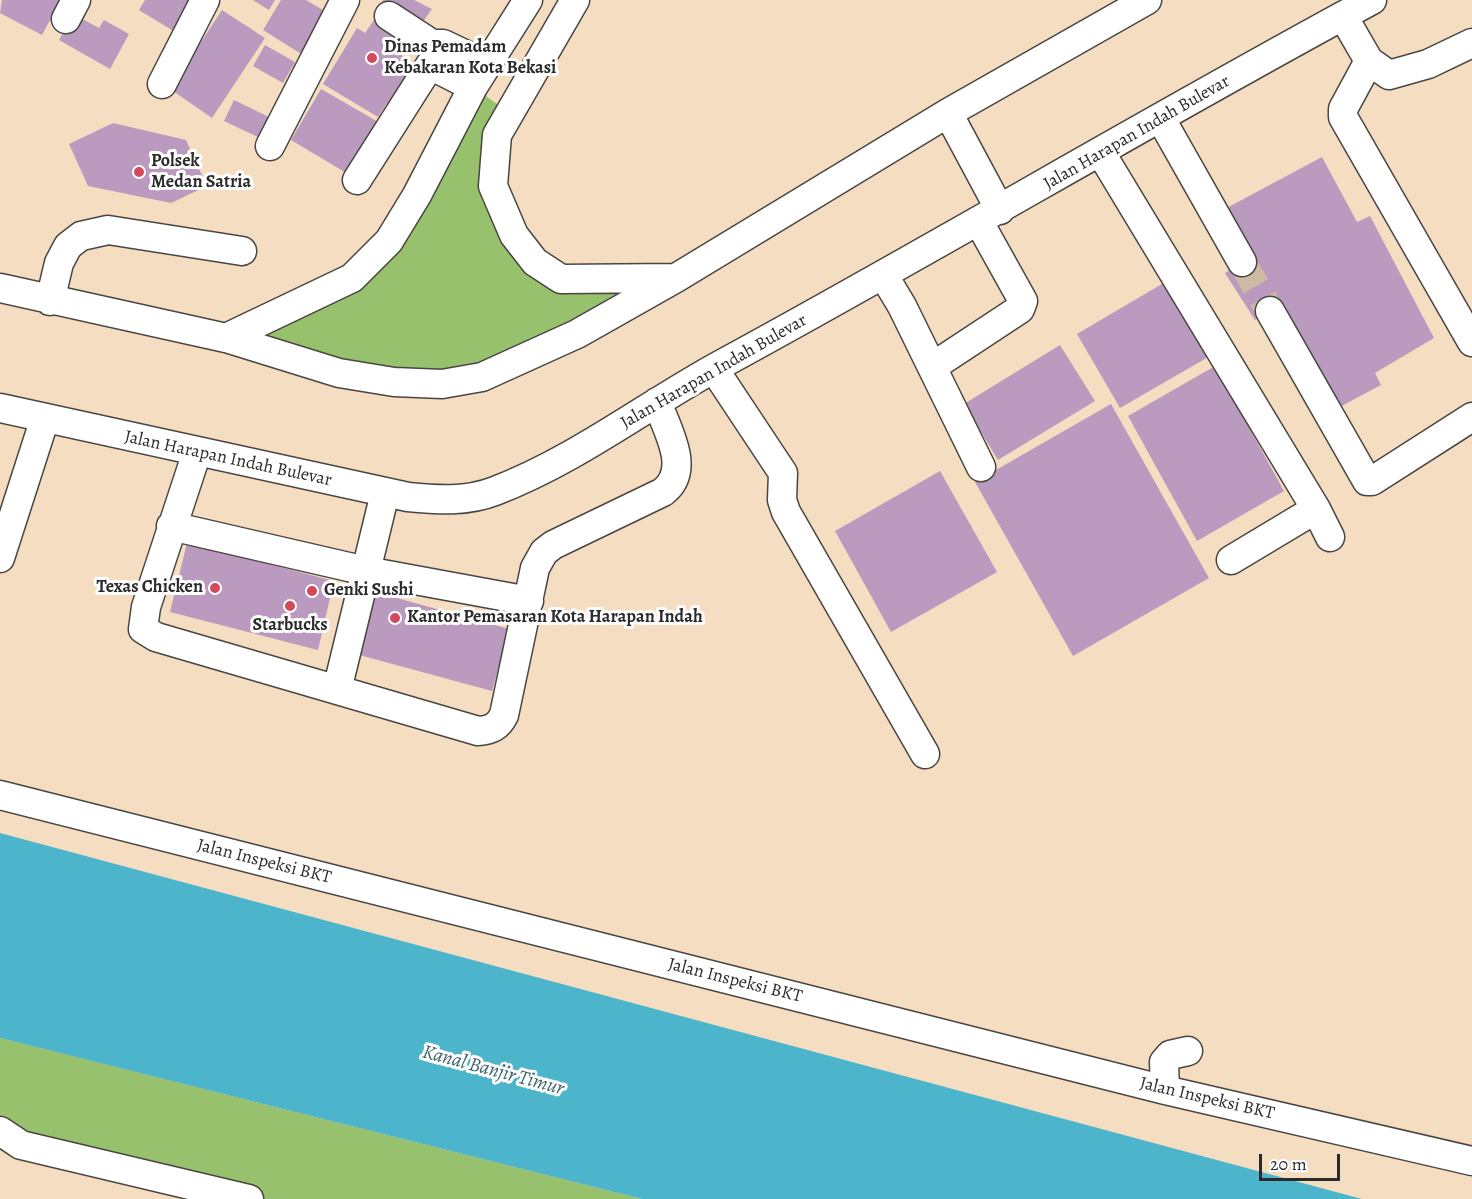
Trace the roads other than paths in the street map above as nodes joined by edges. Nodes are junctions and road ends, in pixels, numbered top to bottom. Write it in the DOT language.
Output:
graph roads {
  1 [pos="205,0"];
  2 [pos="345,0"];
  3 [pos="528,0"];
  4 [pos="575,0"];
  5 [pos="1147,0"];
  6 [pos="1372,0"];
  7 [pos="1342,16"];
  8 [pos="384,24"];
  9 [pos="1472,43"];
  10 [pos="436,55"];
  11 [pos="1369,61"];
  12 [pos="480,76"];
  13 [pos="162,84"];
  14 [pos="949,118"];
  15 [pos="1161,119"];
  16 [pos="270,146"];
  17 [pos="1101,153"];
  18 [pos="357,180"];
  19 [pos="989,207"];
  20 [pos="242,251"];
  21 [pos="1242,262"];
  22 [pos="884,276"];
  23 [pos="676,278"];
  24 [pos="0,288"];
  25 [pos="50,301"];
  26 [pos="1270,311"];
  27 [pos="226,338"];
  28 [pos="1472,342"];
  29 [pos="932,367"];
  30 [pos="714,369"];
  31 [pos="657,402"];
  32 [pos="0,408"];
  33 [pos="1472,417"];
  34 [pos="45,418"];
  35 [pos="197,452"];
  36 [pos="981,467"];
  37 [pos="384,493"];
  38 [pos="1316,509"];
  39 [pos="171,526"];
  40 [pos="1330,537"];
  41 [pos="0,558"];
  42 [pos="1231,560"];
  43 [pos="366,571"];
  44 [pos="529,601"];
  45 [pos="337,690"];
  46 [pos="926,754"];
  47 [pos="0,795"];
  48 [pos="1188,1051"];
  49 [pos="1165,1090"];
  50 [pos="0,1131"];
  51 [pos="1472,1161"];
  52 [pos="249,1199"];
  1 -- 13 [label="street"];
  2 -- 16 [label="street"];
  3 -- 12 [label="street"];
  4 -- 23 [label="street"];
  5 -- 14 [label="street"];
  6 -- 7 [label="street, Jalan Harapan Indah Bulevar"];
  7 -- 11 [label="street"];
  7 -- 15 [label="street, Jalan Harapan Indah Bulevar"];
  8 -- 10 [label="street"];
  9 -- 11 [label="street"];
  10 -- 12 [label="street"];
  10 -- 18 [label="street"];
  11 -- 28 [label="street"];
  12 -- 27 [label="street"];
  14 -- 19 [label="street"];
  14 -- 23 [label="street"];
  15 -- 17 [label="street, Jalan Harapan Indah Bulevar"];
  15 -- 21 [label="street"];
  17 -- 19 [label="street, Jalan Harapan Indah Bulevar"];
  17 -- 38 [label="street"];
  19 -- 22 [label="street, Jalan Harapan Indah Bulevar"];
  19 -- 29 [label="street"];
  20 -- 25 [label="street"];
  22 -- 29 [label="street"];
  22 -- 30 [label="street, Jalan Harapan Indah Bulevar"];
  23 -- 27 [label="street"];
  24 -- 25 [label="street"];
  25 -- 27 [label="street"];
  26 -- 33 [label="street"];
  29 -- 36 [label="street"];
  30 -- 31 [label="street, Jalan Harapan Indah Bulevar"];
  30 -- 46 [label="street"];
  31 -- 37 [label="street, Jalan Harapan Indah Bulevar"];
  31 -- 44 [label="street"];
  32 -- 34 [label="street, Jalan Harapan Indah Bulevar"];
  34 -- 35 [label="street, Jalan Harapan Indah Bulevar"];
  34 -- 41 [label="street"];
  35 -- 37 [label="street, Jalan Harapan Indah Bulevar"];
  35 -- 39 [label="street"];
  37 -- 43 [label="street"];
  38 -- 40 [label="street"];
  38 -- 42 [label="street"];
  39 -- 43 [label="street"];
  39 -- 45 [label="street"];
  43 -- 44 [label="street"];
  43 -- 45 [label="street"];
  44 -- 45 [label="street"];
  47 -- 49 [label="street, Jalan Inspeksi BKT"];
  48 -- 49 [label="street"];
  49 -- 51 [label="street, Jalan Inspeksi BKT"];
  50 -- 52 [label="street"];
}
